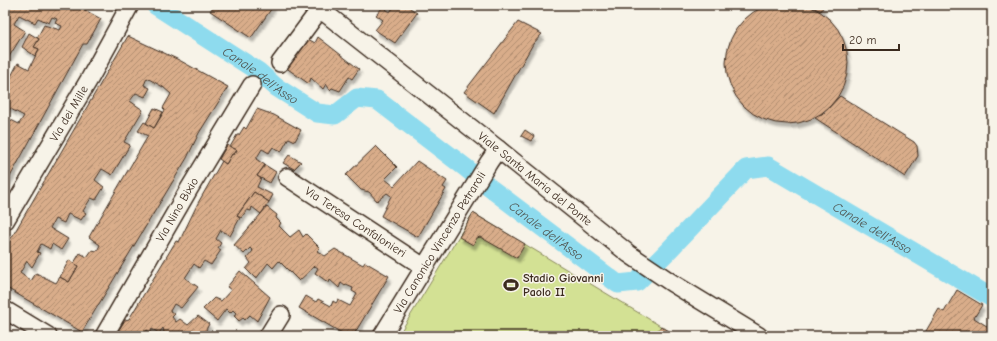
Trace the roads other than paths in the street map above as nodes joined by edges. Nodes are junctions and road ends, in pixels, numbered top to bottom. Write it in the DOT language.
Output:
graph roads {
  1 [pos="322,7"];
  2 [pos="124,8"];
  3 [pos="280,63"];
  4 [pos="252,85"];
  5 [pos="494,156"];
  6 [pos="287,177"];
  7 [pos="5,221"];
  8 [pos="424,267"];
  9 [pos="5,310"];
  10 [pos="281,315"];
  11 [pos="48,336"];
  12 [pos="104,336"];
  13 [pos="268,336"];
  14 [pos="382,336"];
  15 [pos="759,336"];
  1 -- 3 [label="street"];
  1 -- 5 [label="street, Viale Santa Maria del Ponte"];
  2 -- 7 [label="street, Via dei Mille"];
  4 -- 12 [label="street, Via Nino Bixio"];
  5 -- 8 [label="street, Via Canonico Vincenzo Petraroli"];
  5 -- 15 [label="street, Viale Santa Maria del Ponte"];
  6 -- 8 [label="street, Via Teresa Confalonieri"];
  8 -- 14 [label="street, Via Canonico Vincenzo Petraroli"];
  9 -- 11 [label="street"];
  10 -- 13 [label="street"];
}
